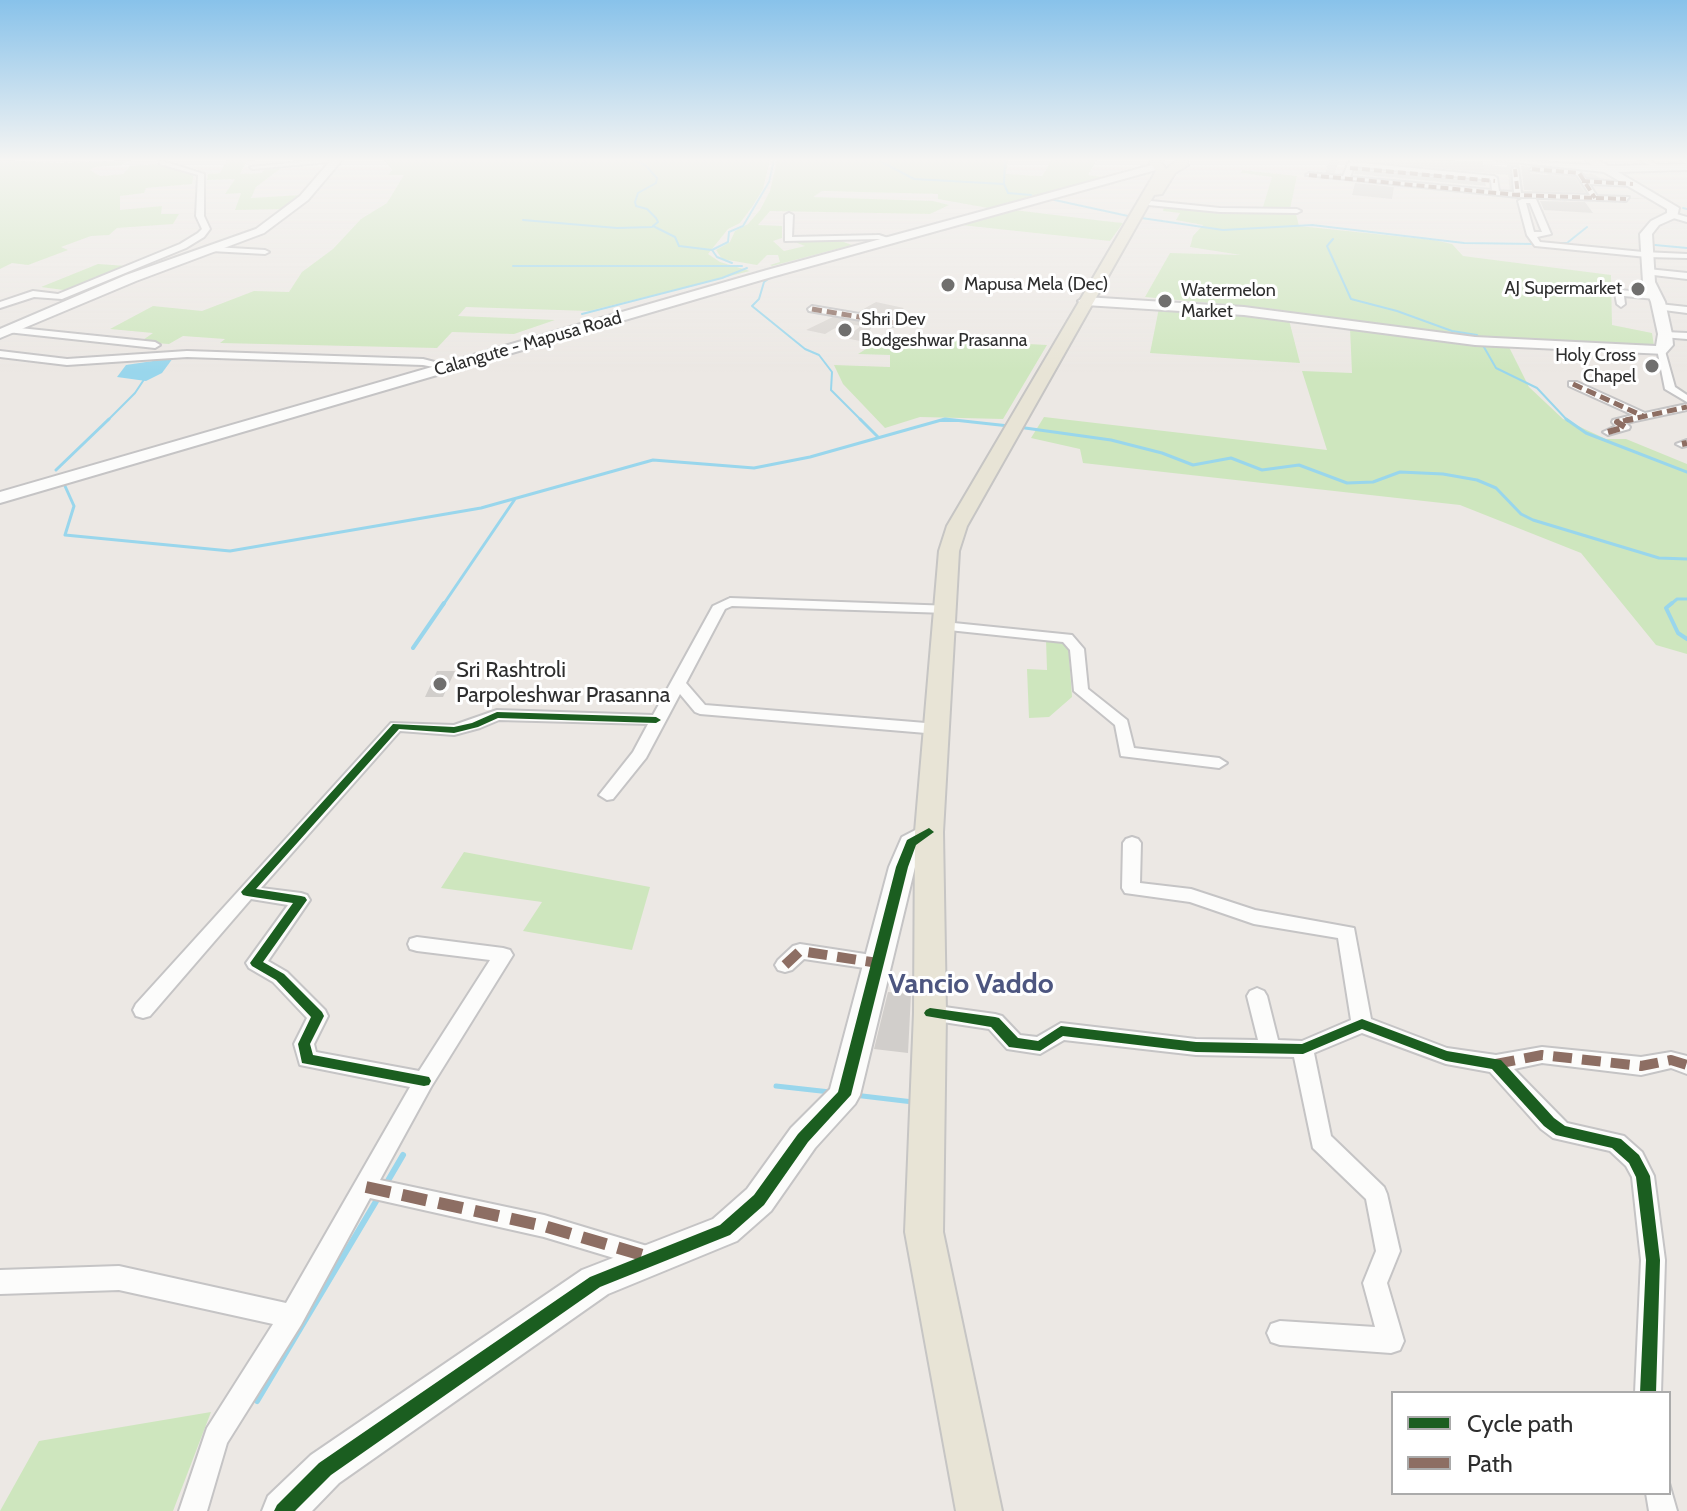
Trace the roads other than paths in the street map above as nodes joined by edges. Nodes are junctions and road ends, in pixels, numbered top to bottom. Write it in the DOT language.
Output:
graph roads {
  1 [pos="204,231"];
  2 [pos="261,231"];
  3 [pos="788,231"];
  4 [pos="920,231"];
  5 [pos="1129,231"];
  6 [pos="1134,231"];
  7 [pos="1530,231"];
  8 [pos="1546,231"];
  9 [pos="1649,231"];
  10 [pos="1531,235"];
  11 [pos="888,239"];
  12 [pos="159,242"];
  13 [pos="181,246"];
  14 [pos="212,250"];
  15 [pos="265,252"];
  16 [pos="1647,254"];
  17 [pos="1687,256"];
  18 [pos="1648,272"];
  19 [pos="1687,276"];
  20 [pos="1089,302"];
  21 [pos="1657,302"];
  22 [pos="1621,304"];
  23 [pos="0,305"];
  24 [pos="812,309"];
  25 [pos="1687,310"];
  26 [pos="895,323"];
  27 [pos="5,332"];
  28 [pos="1665,335"];
  29 [pos="1687,336"];
  30 [pos="155,345"];
  31 [pos="1660,351"];
  32 [pos="0,354"];
  33 [pos="446,366"];
  34 [pos="1573,384"];
  35 [pos="1687,399"];
  36 [pos="1687,407"];
  37 [pos="1672,410"];
  38 [pos="1643,416"];
  39 [pos="1687,418"];
  40 [pos="1608,432"];
  41 [pos="0,496"];
  42 [pos="945,618"];
  43 [pos="678,683"];
  44 [pos="656,720"];
  45 [pos="938,729"];
  46 [pos="1219,763"];
  47 [pos="607,795"];
  48 [pos="929,832"];
  49 [pos="1132,843"];
  50 [pos="247,892"];
  51 [pos="417,944"];
  52 [pos="878,963"];
  53 [pos="785,965"];
  54 [pos="1257,996"];
  55 [pos="143,1010"];
  56 [pos="930,1013"];
  57 [pos="1362,1024"];
  58 [pos="1270,1048"];
  59 [pos="1303,1049"];
  60 [pos="1496,1064"];
  61 [pos="1687,1065"];
  62 [pos="424,1081"];
  63 [pos="366,1187"];
  64 [pos="653,1258"];
  65 [pos="0,1282"];
  66 [pos="292,1316"];
  67 [pos="1280,1333"];
  68 [pos="1648,1391"];
  69 [pos="193,1511"];
  70 [pos="283,1511"];
  71 [pos="979,1511"];
  1 -- 13 [label="street"];
  2 -- 14 [label="street"];
  3 -- 11 [label="street"];
  4 -- 11 [label="street, Calangute - Mapusa Road"];
  5 -- 20 [label="main road"];
  6 -- 20 [label="main road"];
  7 -- 10 [label="street"];
  8 -- 10 [label="street"];
  9 -- 16 [label="street"];
  10 -- 16 [label="street"];
  11 -- 33 [label="street, Calangute - Mapusa Road"];
  12 -- 13 [label="street"];
  13 -- 14 [label="street"];
  13 -- 23 [label="street"];
  14 -- 15 [label="street"];
  14 -- 27 [label="street"];
  16 -- 17 [label="street"];
  16 -- 18 [label="street"];
  18 -- 19 [label="street"];
  18 -- 21 [label="street"];
  20 -- 31 [label="street"];
  20 -- 42 [label="main road"];
  21 -- 22 [label="street"];
  21 -- 25 [label="street"];
  21 -- 28 [label="street"];
  24 -- 26 [label="street"];
  27 -- 30 [label="street"];
  28 -- 29 [label="street"];
  28 -- 31 [label="street"];
  31 -- 35 [label="street"];
  32 -- 33 [label="street"];
  33 -- 41 [label="street, Calangute - Mapusa Road"];
  34 -- 38 [label="street"];
  36 -- 37 [label="street"];
  37 -- 38 [label="street"];
  37 -- 39 [label="street"];
  38 -- 40 [label="street"];
  42 -- 43 [label="street"];
  42 -- 45 [label="main road"];
  42 -- 46 [label="street"];
  43 -- 44 [label="street"];
  43 -- 45 [label="street"];
  44 -- 47 [label="street"];
  44 -- 50 [label="street"];
  45 -- 48 [label="main road"];
  48 -- 52 [label="street"];
  48 -- 56 [label="main road"];
  49 -- 57 [label="street"];
  50 -- 55 [label="street"];
  50 -- 62 [label="street"];
  51 -- 62 [label="street"];
  52 -- 53 [label="street"];
  52 -- 64 [label="street"];
  54 -- 58 [label="street"];
  56 -- 58 [label="street"];
  56 -- 71 [label="main road"];
  57 -- 59 [label="street"];
  57 -- 60 [label="street"];
  58 -- 59 [label="street"];
  59 -- 67 [label="street"];
  60 -- 61 [label="street"];
  60 -- 68 [label="street"];
  62 -- 63 [label="street"];
  63 -- 64 [label="street"];
  63 -- 66 [label="street"];
  64 -- 70 [label="street"];
  65 -- 66 [label="street"];
  66 -- 69 [label="street"];
}
